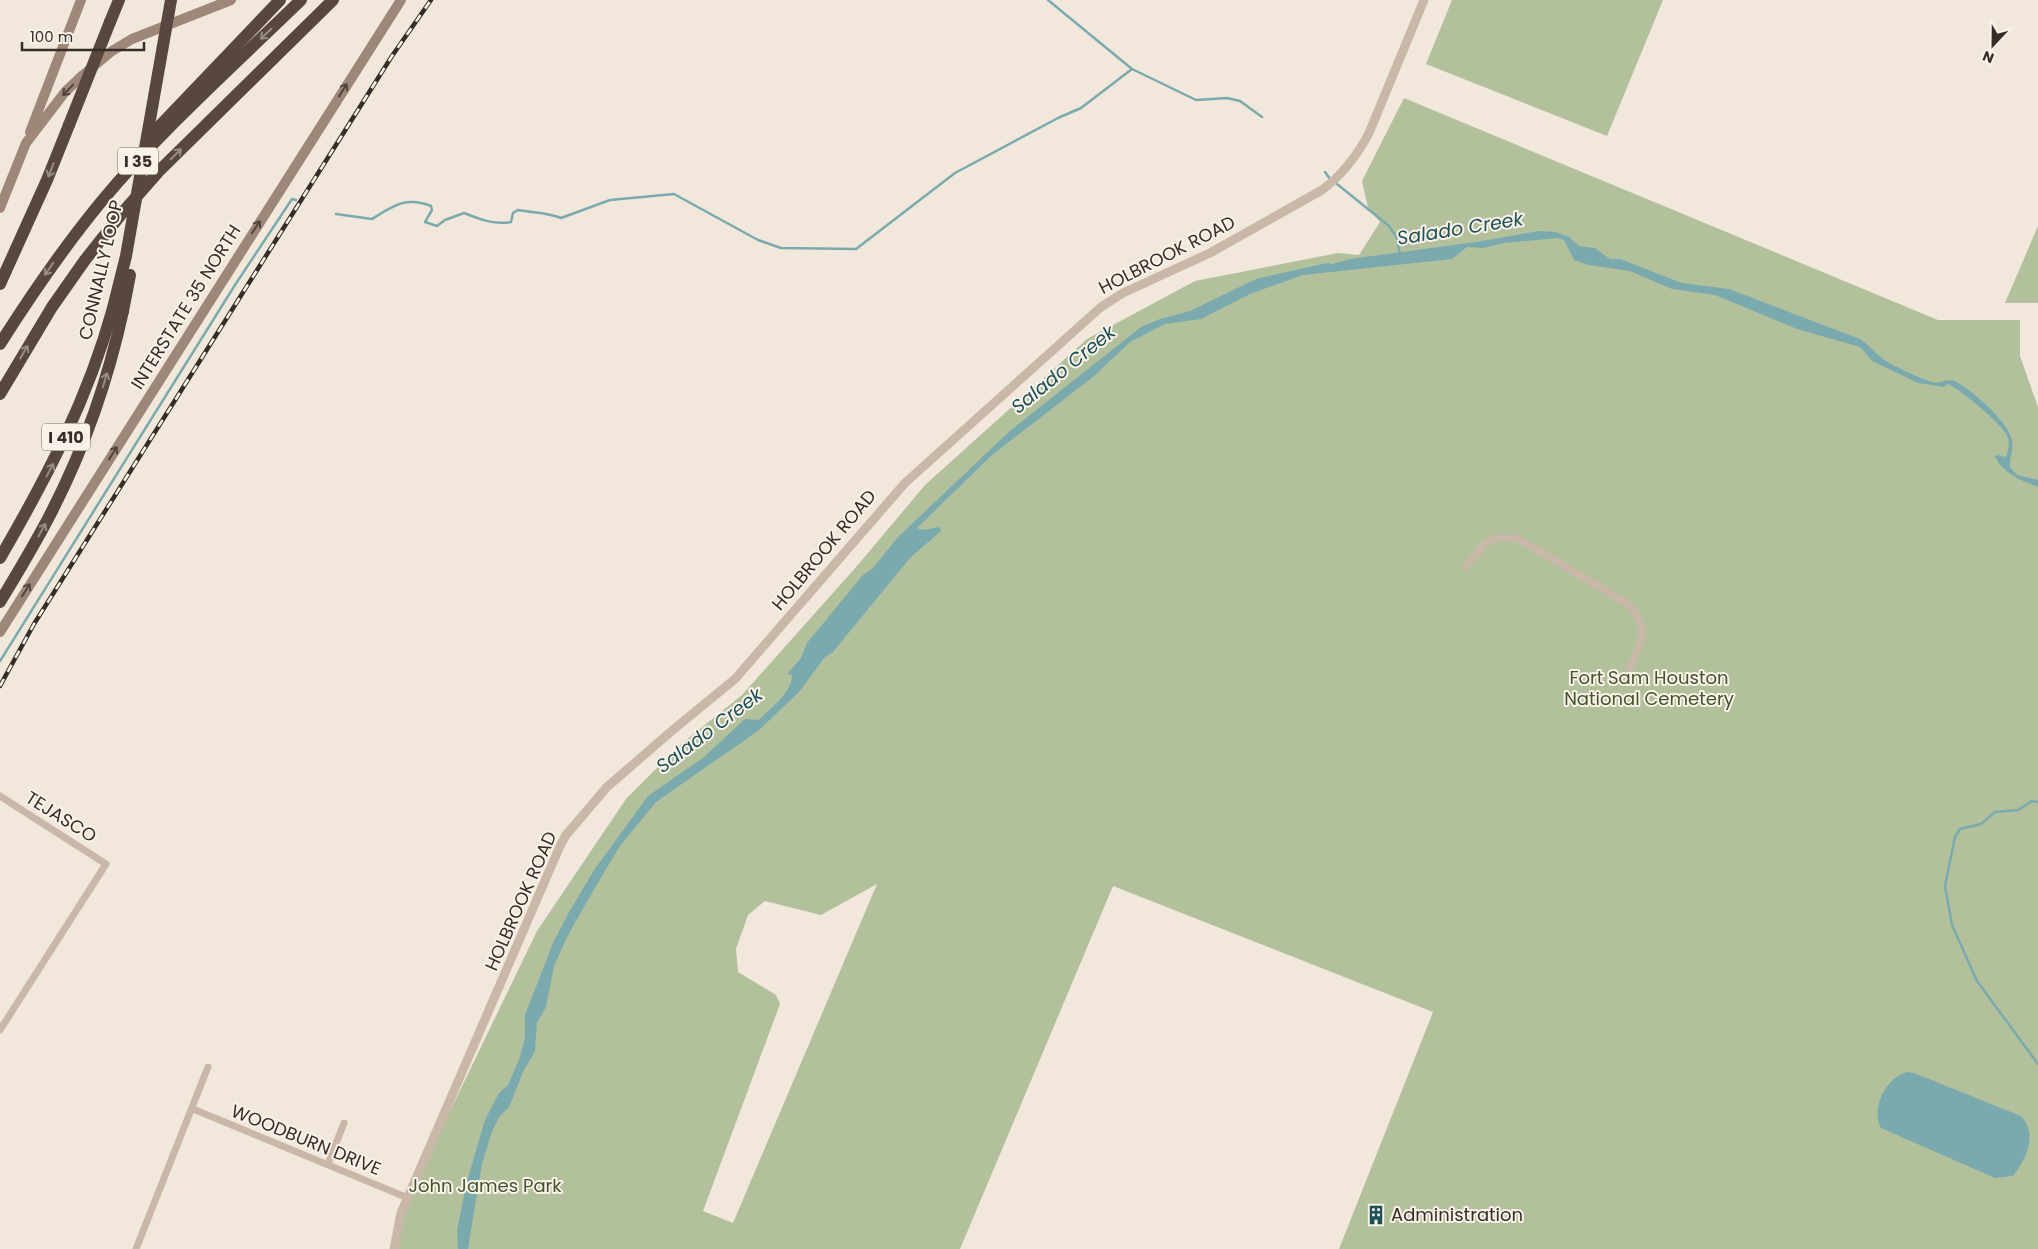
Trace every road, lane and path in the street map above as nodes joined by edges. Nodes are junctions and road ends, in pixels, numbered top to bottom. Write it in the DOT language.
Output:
graph roads {
  1 [pos="81,0"];
  2 [pos="119,0"];
  3 [pos="171,0"];
  4 [pos="231,0"];
  5 [pos="280,0"];
  6 [pos="301,0"];
  7 [pos="333,0"];
  8 [pos="401,0"];
  9 [pos="1424,0"];
  10 [pos="26,143"];
  11 [pos="0,208"];
  12 [pos="64,249"];
  13 [pos="0,284"];
  14 [pos="118,309"];
  15 [pos="0,344"];
  16 [pos="0,394"];
  17 [pos="0,558"];
  18 [pos="1466,567"];
  19 [pos="0,602"];
  20 [pos="0,632"];
  21 [pos="1630,670"];
  22 [pos="0,796"];
  23 [pos="0,1030"];
  24 [pos="208,1067"];
  25 [pos="193,1110"];
  26 [pos="344,1123"];
  27 [pos="328,1164"];
  28 [pos="408,1198"];
  29 [pos="136,1249"];
  30 [pos="394,1249"];
  1 -- 10 [label="main road"];
  2 -- 13 [label="highway, one-way, bridge"];
  3 -- 14 [label="highway, CONNALLY LOOP / I 410, bridge"];
  4 -- 10 [label="main road, one-way"];
  5 -- 12 [label="highway"];
  6 -- 12 [label="highway, I 35, one-way"];
  16 -- 7 [label="highway, I 35, one-way"];
  20 -- 8 [label="main road, INTERSTATE 35 NORTH, one-way"];
  9 -- 28 [label="street, HOLBROOK ROAD"];
  10 -- 11 [label="main road"];
  12 -- 15 [label="highway, I 35, one-way"];
  17 -- 14 [label="highway, CONNALLY LOOP / I 410, one-way"];
  19 -- 14 [label="highway, one-way"];
  18 -- 21 [label="street"];
  22 -- 23 [label="street, TEJASCO"];
  24 -- 25 [label="street"];
  25 -- 27 [label="street, WOODBURN DRIVE"];
  25 -- 29 [label="street"];
  26 -- 27 [label="street"];
  27 -- 28 [label="street, WOODBURN DRIVE"];
  28 -- 30 [label="street, HOLBROOK ROAD"];
}
